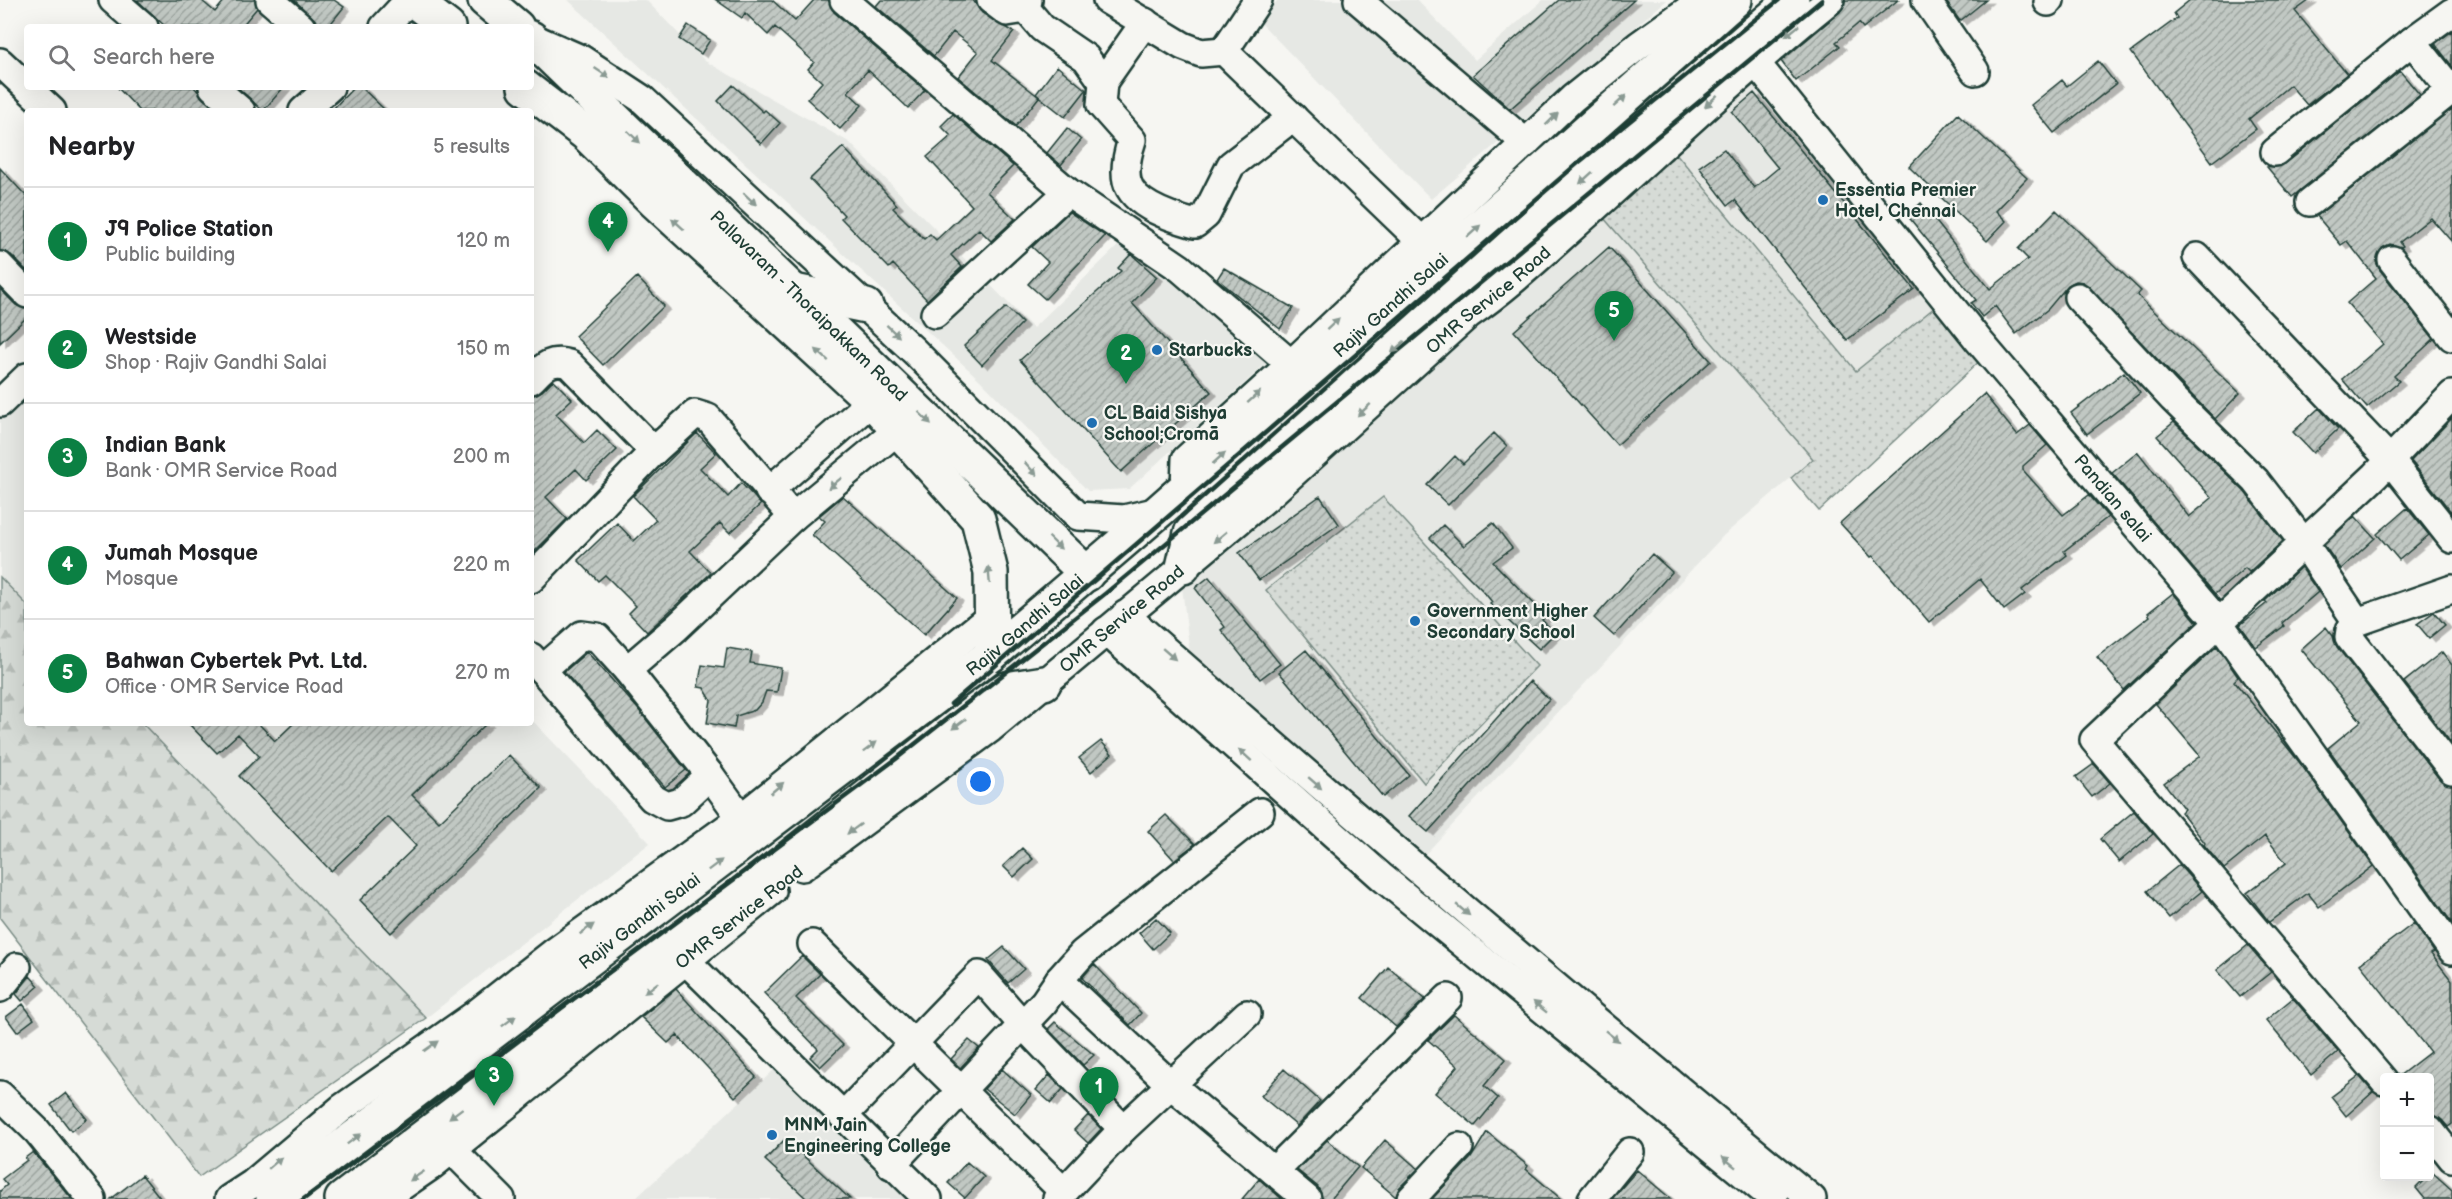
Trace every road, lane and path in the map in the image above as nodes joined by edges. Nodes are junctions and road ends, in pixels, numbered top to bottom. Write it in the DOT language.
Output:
graph roads {
  1 [pos="112,0"];
  2 [pos="270,0"];
  3 [pos="411,0"];
  4 [pos="485,0"];
  5 [pos="991,0"];
  6 [pos="1107,0"];
  7 [pos="1258,0"];
  8 [pos="1358,0"];
  9 [pos="1792,0"];
  10 [pos="1830,0"];
  11 [pos="1926,0"];
  12 [pos="1717,3"];
  13 [pos="858,4"];
  14 [pos="1027,4"];
  15 [pos="2452,12"];
  16 [pos="1145,22"];
  17 [pos="140,24"];
  18 [pos="298,24"];
  19 [pos="387,24"];
  20 [pos="444,24"];
  21 [pos="513,24"];
  22 [pos="534,38"];
  23 [pos="534,40"];
  24 [pos="2412,41"];
  25 [pos="1224,51"];
  26 [pos="1748,53"];
  27 [pos="1671,56"];
  28 [pos="0,62"];
  29 [pos="1975,71"];
  30 [pos="1103,82"];
  31 [pos="24,85"];
  32 [pos="1693,86"];
  33 [pos="30,90"];
  34 [pos="216,90"];
  35 [pos="327,90"];
  36 [pos="529,90"];
  37 [pos="2451,91"];
  38 [pos="49,108"];
  39 [pos="238,108"];
  40 [pos="306,108"];
  41 [pos="1293,117"];
  42 [pos="1526,143"];
  43 [pos="2275,152"];
  44 [pos="677,179"];
  45 [pos="1068,192"];
  46 [pos="654,201"];
  47 [pos="2310,202"];
  48 [pos="1422,242"];
  49 [pos="2197,257"];
  50 [pos="2392,260"];
  51 [pos="0,266"];
  52 [pos="24,291"];
  53 [pos="794,291"];
  54 [pos="2078,297"];
  55 [pos="866,306"];
  56 [pos="935,314"];
  57 [pos="2452,337"];
  58 [pos="1291,364"];
  59 [pos="534,377"];
  60 [pos="2452,395"];
  61 [pos="859,410"];
  62 [pos="888,440"];
  63 [pos="654,451"];
  64 [pos="2390,460"];
  65 [pos="1185,489"];
  66 [pos="769,491"];
  67 [pos="1159,511"];
  68 [pos="793,517"];
  69 [pos="2452,539"];
  70 [pos="2304,543"];
  71 [pos="1183,567"];
  72 [pos="1087,574"];
  73 [pos="534,576"];
  74 [pos="2452,589"];
  75 [pos="990,617"];
  76 [pos="2357,622"];
  77 [pos="1115,623"];
  78 [pos="2220,624"];
  79 [pos="992,654"];
  80 [pos="536,664"];
  81 [pos="627,670"];
  82 [pos="1044,683"];
  83 [pos="2452,770"];
  84 [pos="710,775"];
  85 [pos="1260,812"];
  86 [pos="741,818"];
  87 [pos="812,944"];
  88 [pos="2452,950"];
  89 [pos="680,952"];
  90 [pos="17,967"];
  91 [pos="1059,980"];
  92 [pos="0,988"];
  93 [pos="1448,998"];
  94 [pos="1247,1014"];
  95 [pos="1023,1025"];
  96 [pos="913,1045"];
  97 [pos="2379,1076"];
  98 [pos="1170,1084"];
  99 [pos="960,1090"];
  100 [pos="0,1095"];
  101 [pos="843,1116"];
  102 [pos="1123,1129"];
  103 [pos="2434,1135"];
  104 [pos="1460,1147"];
  105 [pos="451,1149"];
  106 [pos="1630,1152"];
  107 [pos="2452,1158"];
  108 [pos="891,1165"];
  109 [pos="1274,1172"];
  110 [pos="1060,1195"];
  111 [pos="92,1199"];
  112 [pos="229,1199"];
  113 [pos="273,1199"];
  114 [pos="342,1199"];
  115 [pos="383,1199"];
  116 [pos="501,1199"];
  117 [pos="928,1199"];
  118 [pos="1307,1199"];
  119 [pos="1412,1199"];
  120 [pos="1592,1199"];
  121 [pos="1774,1199"];
  122 [pos="1812,1199"];
  1 -- 17 [label="street"];
  2 -- 18 [label="street"];
  3 -- 19 [label="street"];
  3 -- 20 [label="main road"];
  4 -- 21 [label="main road"];
  5 -- 14 [label="street"];
  6 -- 16 [label="street"];
  7 -- 25 [label="street"];
  8 -- 42 [label="street"];
  9 -- 26 [label="main road, Rajiv Gandhi Salai"];
  10 -- 26 [label="street, OMR Service Road, one-way"];
  11 -- 29 [label="street"];
  12 -- 27 [label="main road, Rajiv Gandhi Salai"];
  42 -- 12 [label="street, one-way"];
  13 -- 45 [label="street"];
  14 -- 30 [label="street"];
  15 -- 24 [label="street"];
  16 -- 25 [label="street"];
  16 -- 30 [label="street"];
  22 -- 55 [label="street, one-way"];
  23 -- 44 [label="main road, Pallavaram - Thoraipakkam Road, one-way"];
  24 -- 37 [label="street"];
  24 -- 43 [label="street"];
  25 -- 41 [label="street"];
  26 -- 32 [label="main road, Rajiv Gandhi Salai"];
  26 -- 71 [label="street, OMR Service Road, one-way"];
  26 -- 78 [label="street, Pandian salai"];
  27 -- 32 [label="main road"];
  65 -- 27 [label="main road, Rajiv Gandhi Salai, one-way"];
  28 -- 31 [label="street"];
  30 -- 41 [label="street"];
  32 -- 71 [label="main road, Rajiv Gandhi Salai, one-way"];
  33 -- 38 [label="street"];
  34 -- 39 [label="street"];
  35 -- 40 [label="street"];
  36 -- 46 [label="main road, Pallavaram - Thoraipakkam Road"];
  37 -- 47 [label="street"];
  41 -- 48 [label="street"];
  42 -- 48 [label="street"];
  44 -- 46 [label="main road"];
  44 -- 53 [label="main road, Pallavaram - Thoraipakkam Road"];
  45 -- 56 [label="street"];
  45 -- 58 [label="street"];
  61 -- 46 [label="main road, Pallavaram - Thoraipakkam Road, one-way"];
  58 -- 48 [label="street, one-way"];
  49 -- 64 [label="street"];
  50 -- 57 [label="street"];
  51 -- 52 [label="street"];
  53 -- 55 [label="main road"];
  53 -- 72 [label="main road, Pallavaram - Thoraipakkam Road, one-way"];
  54 -- 70 [label="street"];
  55 -- 67 [label="street, one-way"];
  65 -- 58 [label="street, one-way"];
  59 -- 63 [label="street"];
  60 -- 64 [label="street"];
  61 -- 62 [label="main road, Pallavaram - Thoraipakkam Road"];
  61 -- 66 [label="street"];
  62 -- 68 [label="street, one-way"];
  75 -- 62 [label="main road, Pallavaram - Thoraipakkam Road, one-way"];
  63 -- 66 [label="street"];
  63 -- 73 [label="street"];
  64 -- 69 [label="street"];
  64 -- 70 [label="street"];
  65 -- 67 [label="main road, Rajiv Gandhi Salai"];
  66 -- 68 [label="street"];
  67 -- 72 [label="main road, Rajiv Gandhi Salai"];
  68 -- 81 [label="street"];
  70 -- 76 [label="street"];
  70 -- 78 [label="street"];
  71 -- 77 [label="street, OMR Service Road"];
  72 -- 79 [label="main road, Rajiv Gandhi Salai"];
  74 -- 76 [label="street"];
  75 -- 79 [label="main road"];
  86 -- 75 [label="street, one-way"];
  76 -- 83 [label="street"];
  77 -- 82 [label="street, OMR Service Road"];
  121 -- 77 [label="street, one-way"];
  77 -- 122 [label="street, one-way"];
  78 -- 88 [label="street, Pandian salai"];
  78 -- 97 [label="street"];
  113 -- 79 [label="main road, Rajiv Gandhi Salai, one-way"];
  80 -- 81 [label="street"];
  80 -- 84 [label="street"];
  81 -- 84 [label="street"];
  82 -- 89 [label="street, OMR Service Road, one-way"];
  82 -- 89 [label="main road, Rajiv Gandhi Salai, one-way"];
  84 -- 86 [label="street"];
  85 -- 91 [label="street"];
  112 -- 86 [label="street, one-way"];
  87 -- 96 [label="street"];
  89 -- 101 [label="street"];
  89 -- 105 [label="street, OMR Service Road, one-way"];
  89 -- 114 [label="main road, Rajiv Gandhi Salai, one-way"];
  90 -- 92 [label="street"];
  91 -- 95 [label="street"];
  91 -- 98 [label="street"];
  93 -- 109 [label="street"];
  94 -- 98 [label="street"];
  95 -- 96 [label="street"];
  95 -- 99 [label="street"];
  95 -- 102 [label="street"];
  96 -- 99 [label="street"];
  96 -- 101 [label="street"];
  98 -- 102 [label="street"];
  98 -- 109 [label="street"];
  99 -- 108 [label="street"];
  99 -- 110 [label="street"];
  100 -- 111 [label="street"];
  101 -- 108 [label="street"];
  102 -- 110 [label="street"];
  103 -- 107 [label="street"];
  104 -- 119 [label="street"];
  105 -- 115 [label="street, OMR Service Road, one-way"];
  105 -- 116 [label="street"];
  106 -- 120 [label="street"];
  108 -- 117 [label="street"];
  109 -- 118 [label="street"];
}
